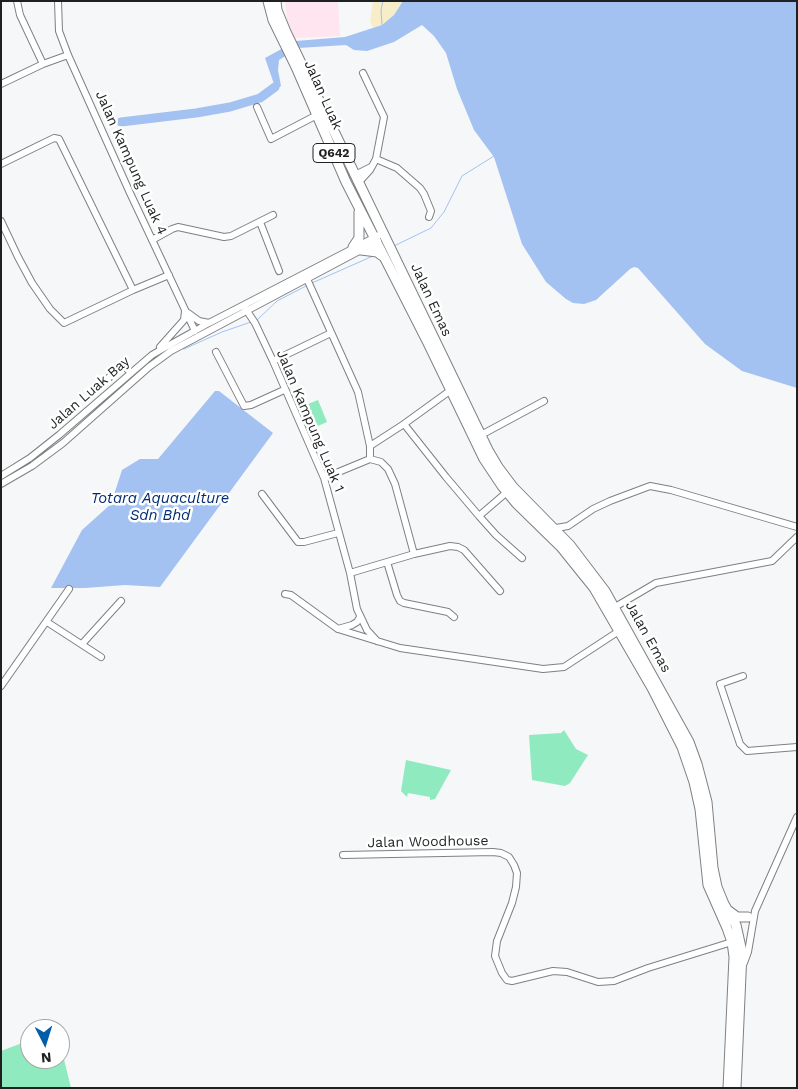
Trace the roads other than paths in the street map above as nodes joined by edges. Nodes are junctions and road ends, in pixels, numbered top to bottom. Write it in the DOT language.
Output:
graph roads {
  1 [pos="17,1"];
  2 [pos="58,1"];
  3 [pos="268,1"];
  4 [pos="276,1"];
  5 [pos="283,33"];
  6 [pos="68,56"];
  7 [pos="43,64"];
  8 [pos="299,66"];
  9 [pos="363,73"];
  10 [pos="1,84"];
  11 [pos="257,107"];
  12 [pos="317,115"];
  13 [pos="376,160"];
  14 [pos="1,164"];
  15 [pos="357,178"];
  16 [pos="359,209"];
  17 [pos="273,216"];
  18 [pos="429,218"];
  19 [pos="1,222"];
  20 [pos="260,222"];
  21 [pos="152,240"];
  22 [pos="388,242"];
  23 [pos="357,249"];
  24 [pos="379,249"];
  25 [pos="279,271"];
  26 [pos="169,275"];
  27 [pos="307,279"];
  28 [pos="132,290"];
  29 [pos="186,311"];
  30 [pos="247,311"];
  31 [pos="209,323"];
  32 [pos="195,331"];
  33 [pos="331,333"];
  34 [pos="202,334"];
  35 [pos="192,339"];
  36 [pos="216,352"];
  37 [pos="152,355"];
  38 [pos="273,361"];
  39 [pos="131,373"];
  40 [pos="98,388"];
  41 [pos="284,390"];
  42 [pos="451,390"];
  43 [pos="544,401"];
  44 [pos="404,424"];
  45 [pos="481,435"];
  46 [pos="370,446"];
  47 [pos="370,459"];
  48 [pos="1,476"];
  49 [pos="324,478"];
  50 [pos="1,484"];
  51 [pos="507,492"];
  52 [pos="262,494"];
  53 [pos="479,516"];
  54 [pos="551,526"];
  55 [pos="568,526"];
  56 [pos="797,527"];
  57 [pos="338,532"];
  58 [pos="797,537"];
  59 [pos="566,541"];
  60 [pos="414,554"];
  61 [pos="522,558"];
  62 [pos="387,562"];
  63 [pos="350,573"];
  64 [pos="69,589"];
  65 [pos="500,591"];
  66 [pos="285,594"];
  67 [pos="121,601"];
  68 [pos="615,607"];
  69 [pos="360,616"];
  70 [pos="454,617"];
  71 [pos="47,622"];
  72 [pos="338,629"];
  73 [pos="619,631"];
  74 [pos="377,642"];
  75 [pos="82,644"];
  76 [pos="101,657"];
  77 [pos="743,676"];
  78 [pos="1,686"];
  79 [pos="797,748"];
  80 [pos="796,820"];
  81 [pos="343,855"];
  82 [pos="729,911"];
  83 [pos="751,914"];
  84 [pos="736,925"];
  85 [pos="732,942"];
  86 [pos="742,970"];
  87 [pos="728,1088"];
  88 [pos="736,1088"];
  1 -- 7 [label="street"];
  2 -- 6 [label="street, Jalan Kampung Luak 4"];
  3 -- 5 [label="main road, Jalan Luak / Q642"];
  4 -- 5 [label="main road, Jalan Luak / Q642"];
  5 -- 8 [label="main road, Jalan Luak / Q642"];
  6 -- 7 [label="street"];
  6 -- 21 [label="street, Jalan Kampung Luak 4"];
  7 -- 10 [label="street"];
  8 -- 12 [label="main road, Jalan Luak / Q642"];
  8 -- 15 [label="main road, Jalan Luak / Q642"];
  9 -- 13 [label="street"];
  11 -- 12 [label="street"];
  12 -- 16 [label="main road, Jalan Luak / Q642"];
  13 -- 15 [label="street"];
  13 -- 18 [label="street"];
  14 -- 28 [label="street"];
  15 -- 22 [label="main road, Jalan Luak / Q642"];
  16 -- 23 [label="main road"];
  16 -- 24 [label="main road, Jalan Luak / Q642"];
  17 -- 20 [label="street"];
  19 -- 28 [label="street"];
  20 -- 21 [label="street"];
  20 -- 25 [label="street"];
  21 -- 26 [label="street, Jalan Kampung Luak 4"];
  22 -- 24 [label="street"];
  22 -- 45 [label="main road, Jalan Emas"];
  23 -- 24 [label="main road"];
  23 -- 24 [label="street"];
  23 -- 27 [label="street"];
  23 -- 30 [label="street"];
  24 -- 42 [label="main road, Jalan Emas"];
  26 -- 28 [label="street"];
  26 -- 29 [label="street, Jalan Kampung Luak 4"];
  27 -- 30 [label="street"];
  27 -- 33 [label="street"];
  29 -- 31 [label="street"];
  29 -- 32 [label="street, Jalan Kampung Luak 4"];
  29 -- 37 [label="street"];
  30 -- 31 [label="street"];
  30 -- 34 [label="street"];
  30 -- 38 [label="street, Jalan Kampung Luak 1"];
  31 -- 32 [label="street, Jalan Luak Bay"];
  32 -- 34 [label="street"];
  32 -- 35 [label="street"];
  32 -- 37 [label="street, Jalan Luak Bay"];
  33 -- 38 [label="street"];
  33 -- 46 [label="street"];
  34 -- 35 [label="street, Jalan Luak Bay"];
  35 -- 50 [label="street, Jalan Luak Bay"];
  36 -- 41 [label="street"];
  37 -- 39 [label="street, Jalan Luak Bay"];
  38 -- 41 [label="street, Jalan Kampung Luak 1"];
  39 -- 40 [label="street"];
  39 -- 48 [label="street, Jalan Luak Bay"];
  41 -- 49 [label="street, Jalan Kampung Luak 1"];
  42 -- 44 [label="street"];
  42 -- 51 [label="main road, Jalan Emas"];
  43 -- 45 [label="street"];
  44 -- 46 [label="street"];
  44 -- 53 [label="street"];
  45 -- 54 [label="main road, Jalan Emas"];
  46 -- 47 [label="street"];
  47 -- 49 [label="street"];
  47 -- 60 [label="street"];
  49 -- 57 [label="street, Jalan Kampung Luak 1"];
  51 -- 53 [label="street"];
  51 -- 73 [label="main road, Jalan Emas"];
  52 -- 57 [label="street"];
  53 -- 61 [label="street"];
  54 -- 55 [label="street"];
  54 -- 59 [label="main road, Jalan Emas"];
  55 -- 56 [label="street"];
  55 -- 59 [label="street"];
  57 -- 63 [label="street, Jalan Kampung Luak 1"];
  58 -- 68 [label="street"];
  59 -- 68 [label="main road, Jalan Emas"];
  60 -- 62 [label="street"];
  60 -- 65 [label="street"];
  62 -- 63 [label="street"];
  62 -- 70 [label="street"];
  63 -- 69 [label="street, Jalan Kampung Luak 1"];
  64 -- 71 [label="street"];
  66 -- 72 [label="street"];
  67 -- 75 [label="street"];
  68 -- 82 [label="main road, Jalan Emas"];
  69 -- 72 [label="street"];
  69 -- 74 [label="street, Jalan Kampung Luak 1"];
  71 -- 75 [label="street"];
  71 -- 78 [label="street"];
  72 -- 74 [label="street"];
  73 -- 74 [label="street"];
  73 -- 85 [label="main road, Jalan Emas"];
  75 -- 76 [label="street"];
  77 -- 79 [label="street"];
  80 -- 83 [label="street"];
  81 -- 85 [label="street, Jalan Woodhouse"];
  82 -- 83 [label="main road"];
  82 -- 84 [label="main road, Jalan Emas"];
  83 -- 84 [label="street"];
  83 -- 86 [label="street"];
  84 -- 85 [label="main road"];
  84 -- 86 [label="main road, Jalan Emas"];
  85 -- 87 [label="main road, Jalan Emas"];
  86 -- 88 [label="main road, Jalan Emas"];
}
